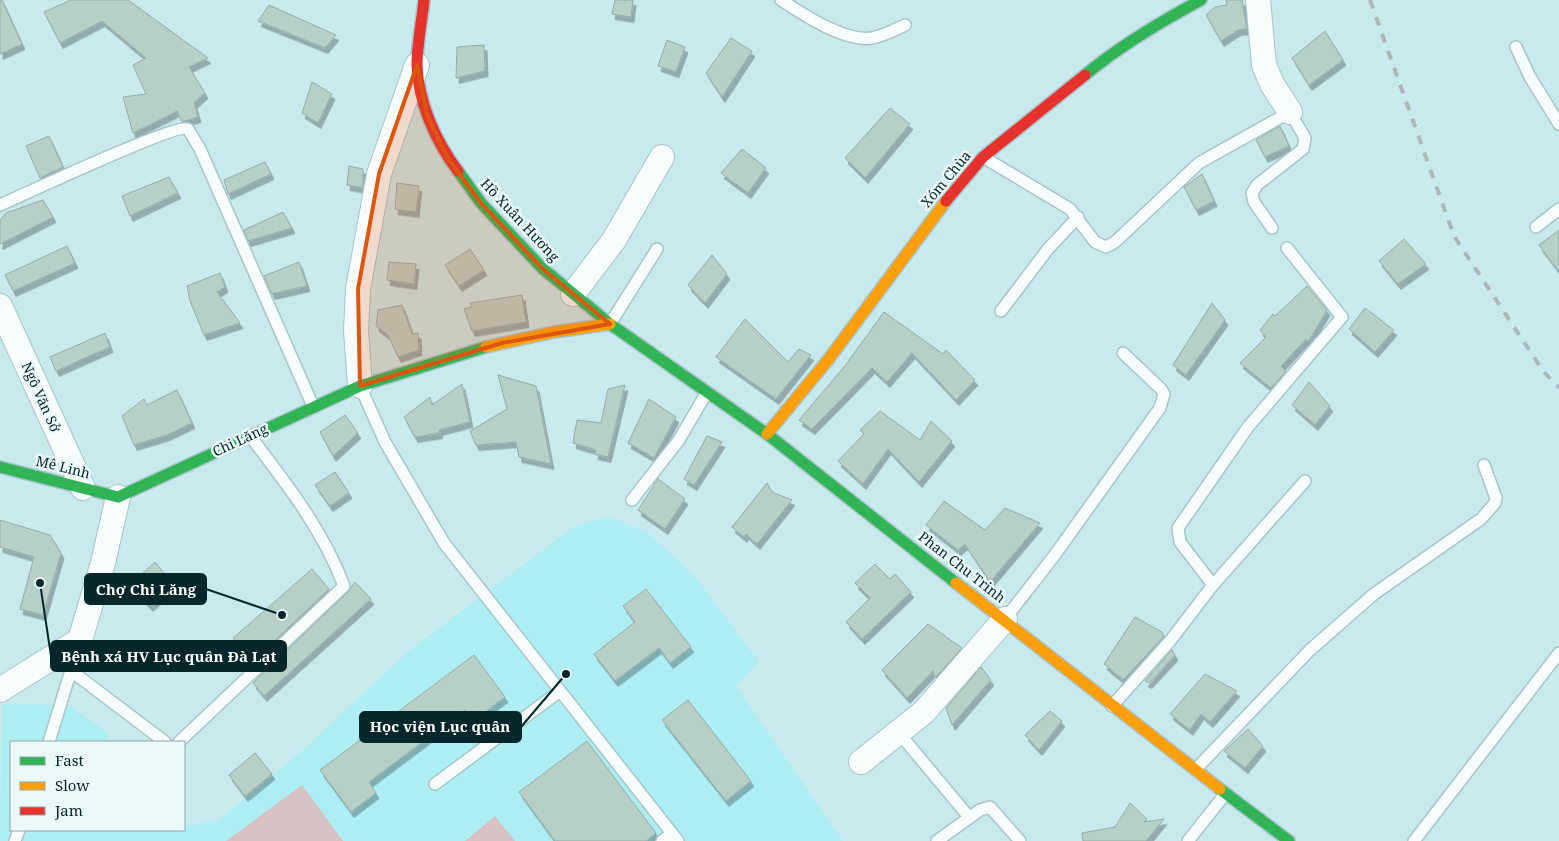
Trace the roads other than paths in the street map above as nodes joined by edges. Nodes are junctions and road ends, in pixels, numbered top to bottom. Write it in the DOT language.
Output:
graph roads {
  1 [pos="424,0"];
  2 [pos="781,0"];
  3 [pos="1201,0"];
  4 [pos="1258,0"];
  5 [pos="905,26"];
  6 [pos="1516,47"];
  7 [pos="417,65"];
  8 [pos="1290,112"];
  9 [pos="1559,124"];
  10 [pos="662,157"];
  11 [pos="984,157"];
  12 [pos="0,206"];
  13 [pos="1559,209"];
  14 [pos="1078,217"];
  15 [pos="1536,227"];
  16 [pos="1272,228"];
  17 [pos="1288,248"];
  18 [pos="657,249"];
  19 [pos="573,294"];
  20 [pos="0,306"];
  21 [pos="1000,310"];
  22 [pos="610,324"];
  23 [pos="1123,353"];
  24 [pos="360,386"];
  25 [pos="707,392"];
  26 [pos="313,406"];
  27 [pos="767,434"];
  28 [pos="250,435"];
  29 [pos="1484,465"];
  30 [pos="0,467"];
  31 [pos="1305,481"];
  32 [pos="82,488"];
  33 [pos="118,497"];
  34 [pos="632,500"];
  35 [pos="1213,585"];
  36 [pos="1004,619"];
  37 [pos="80,640"];
  38 [pos="1559,653"];
  39 [pos="70,670"];
  40 [pos="0,690"];
  41 [pos="560,691"];
  42 [pos="1112,706"];
  43 [pos="899,733"];
  44 [pos="49,741"];
  45 [pos="164,741"];
  46 [pos="179,741"];
  47 [pos="861,762"];
  48 [pos="1196,769"];
  49 [pos="435,784"];
  50 [pos="1227,791"];
  51 [pos="969,817"];
  52 [pos="675,837"];
  53 [pos="662,841"];
  54 [pos="937,841"];
  55 [pos="1020,841"];
  56 [pos="1188,841"];
  57 [pos="1288,841"];
  58 [pos="1414,841"];
  1 -- 7 [label="street, Hồ Xuân Hương"];
  2 -- 5 [label="lane"];
  3 -- 11 [label="street, Xóm Chùa"];
  4 -- 8 [label="street"];
  6 -- 9 [label="lane"];
  7 -- 19 [label="street, Hồ Xuân Hương"];
  7 -- 24 [label="street"];
  8 -- 14 [label="lane"];
  8 -- 16 [label="lane"];
  10 -- 19 [label="street"];
  11 -- 14 [label="lane"];
  11 -- 27 [label="street, Xóm Chùa"];
  12 -- 26 [label="lane"];
  13 -- 15 [label="lane"];
  14 -- 21 [label="lane"];
  17 -- 35 [label="lane"];
  18 -- 22 [label="lane"];
  19 -- 22 [label="street, Hồ Xuân Hương"];
  20 -- 32 [label="street, Ngô Văn Sở"];
  22 -- 24 [label="street, Chi Lăng"];
  22 -- 25 [label="street, Phan Chu Trinh"];
  23 -- 36 [label="lane"];
  24 -- 26 [label="street, Chi Lăng"];
  24 -- 41 [label="lane"];
  25 -- 27 [label="street, Phan Chu Trinh"];
  25 -- 34 [label="lane"];
  26 -- 28 [label="street, Chi Lăng"];
  27 -- 36 [label="street, Phan Chu Trinh"];
  28 -- 33 [label="street, Chi Lăng"];
  28 -- 46 [label="lane"];
  29 -- 48 [label="lane"];
  30 -- 32 [label="street, Mê Linh"];
  31 -- 35 [label="lane"];
  32 -- 33 [label="street, Mê Linh"];
  33 -- 37 [label="street"];
  35 -- 42 [label="lane"];
  36 -- 42 [label="street, Phan Chu Trinh"];
  36 -- 43 [label="street"];
  37 -- 39 [label="lane"];
  37 -- 40 [label="street"];
  38 -- 58 [label="lane"];
  39 -- 44 [label="lane"];
  39 -- 45 [label="lane"];
  41 -- 49 [label="lane"];
  41 -- 52 [label="lane"];
  42 -- 48 [label="street, Phan Chu Trinh"];
  43 -- 47 [label="street"];
  43 -- 51 [label="lane"];
  48 -- 50 [label="street, Phan Chu Trinh"];
  50 -- 56 [label="lane"];
  50 -- 57 [label="street, Phan Chu Trinh"];
  51 -- 54 [label="lane"];
  51 -- 55 [label="lane"];
  52 -- 53 [label="lane"];
}
